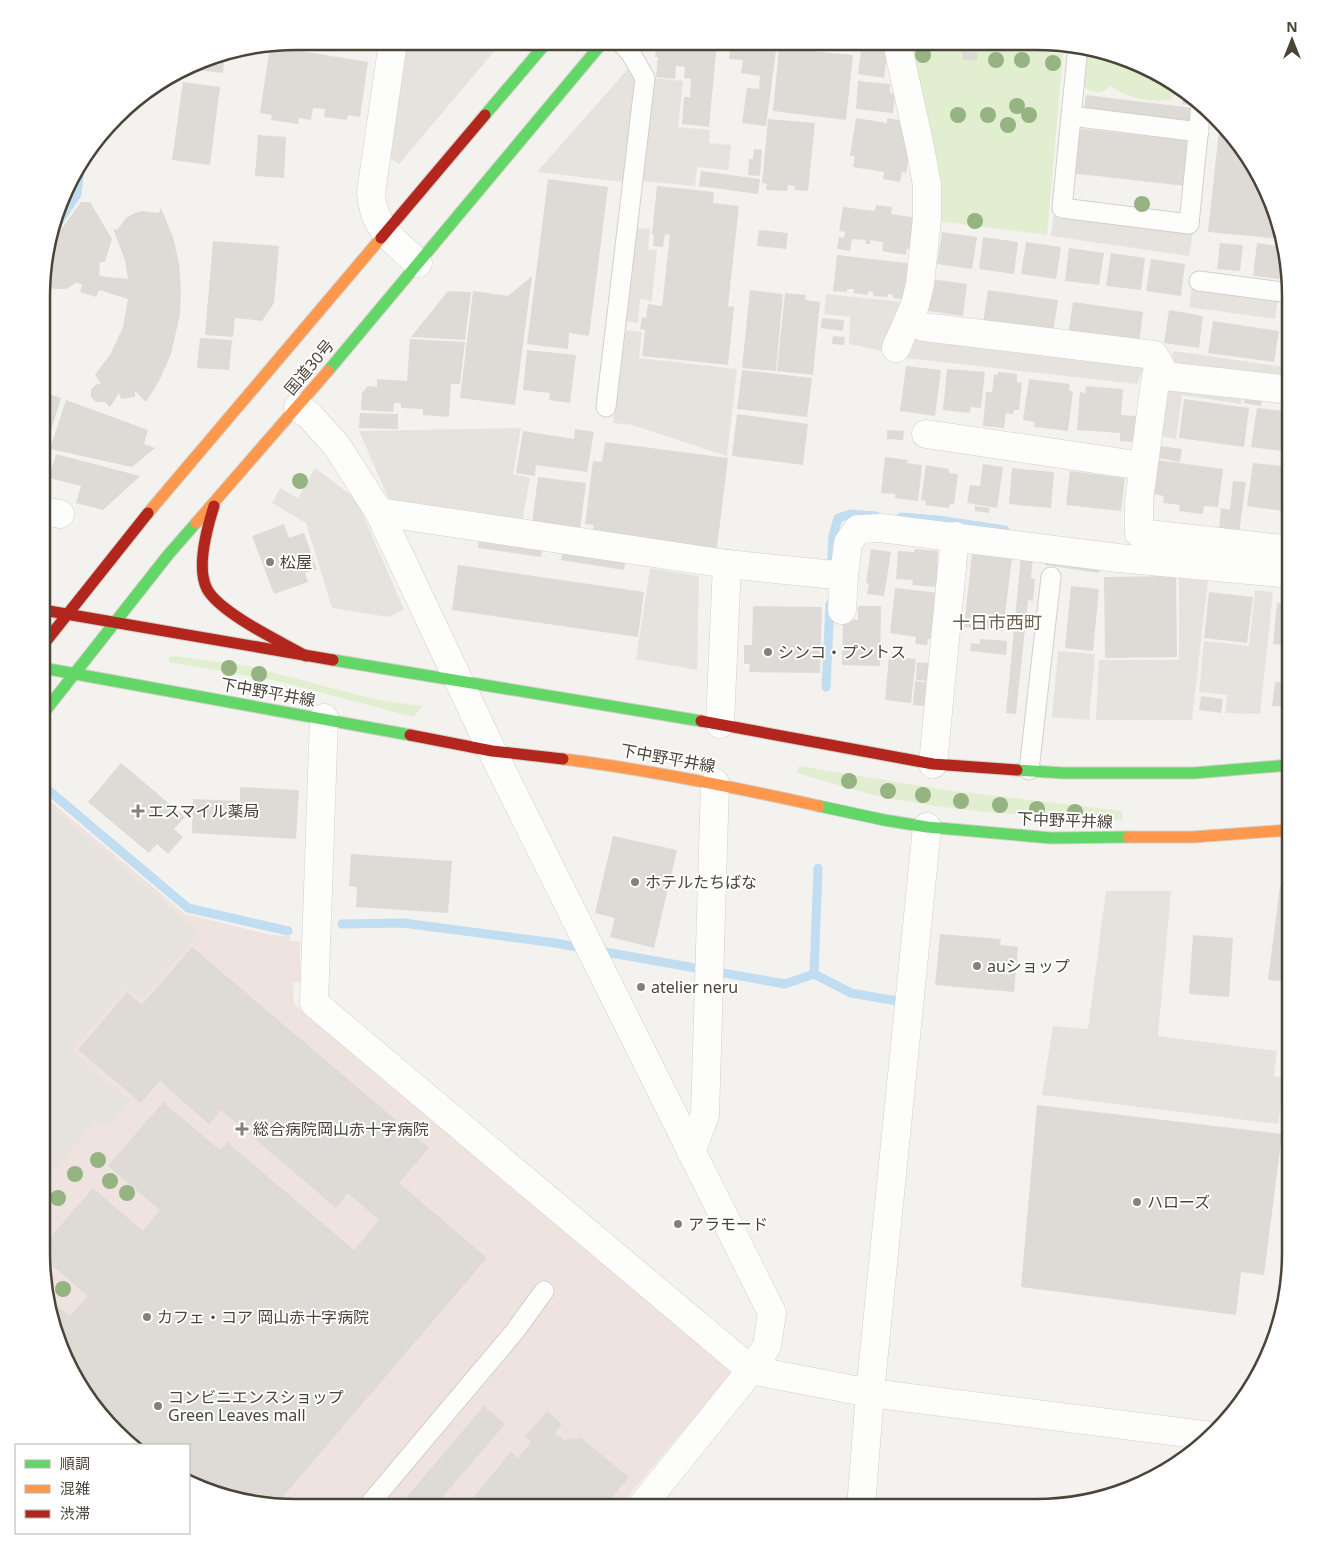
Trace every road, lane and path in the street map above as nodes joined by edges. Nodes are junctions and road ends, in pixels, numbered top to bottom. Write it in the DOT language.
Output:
graph roads {
  1 [pos="392,50"];
  2 [pos="539,50"];
  3 [pos="596,50"];
  4 [pos="628,50"];
  5 [pos="899,50"];
  6 [pos="1077,54"];
  7 [pos="1200,113"];
  8 [pos="1071,116"];
  9 [pos="1198,132"];
  10 [pos="385,233"];
  11 [pos="418,263"];
  12 [pos="1199,281"];
  13 [pos="1282,292"];
  14 [pos="924,328"];
  15 [pos="896,348"];
  16 [pos="1166,376"];
  17 [pos="1282,389"];
  18 [pos="298,407"];
  19 [pos="606,407"];
  20 [pos="926,434"];
  21 [pos="1143,466"];
  22 [pos="216,500"];
  23 [pos="379,512"];
  24 [pos="955,536"];
  25 [pos="1282,549"];
  26 [pos="727,564"];
  27 [pos="1282,573"];
  28 [pos="835,574"];
  29 [pos="1051,577"];
  30 [pos="842,610"];
  31 [pos="50,611"];
  32 [pos="67,614"];
  33 [pos="116,623"];
  34 [pos="50,636"];
  35 [pos="306,656"];
  36 [pos="50,669"];
  37 [pos="75,674"];
  38 [pos="460,682"];
  39 [pos="50,705"];
  40 [pos="324,718"];
  41 [pos="720,724"];
  42 [pos="492,751"];
  43 [pos="933,764"];
  44 [pos="1282,766"];
  45 [pos="1029,770"];
  46 [pos="715,783"];
  47 [pos="927,827"];
  48 [pos="1282,831"];
  49 [pos="691,1152"];
  50 [pos="544,1291"];
  51 [pos="751,1370"];
  52 [pos="870,1393"];
  53 [pos="1202,1435"];
  54 [pos="374,1499"];
  55 [pos="647,1499"];
  56 [pos="862,1499"];
  1 -- 10 [label="street"];
  2 -- 10 [label="main road, 国道30号"];
  3 -- 11 [label="main road, 国道30号"];
  4 -- 19 [label="lane"];
  5 -- 15 [label="street"];
  6 -- 8 [label="lane"];
  7 -- 9 [label="lane"];
  8 -- 9 [label="lane"];
  8 -- 9 [label="lane"];
  10 -- 11 [label="street"];
  10 -- 32 [label="main road, 国道30号"];
  11 -- 18 [label="main road, 国道30号"];
  12 -- 13 [label="lane"];
  14 -- 16 [label="street"];
  16 -- 17 [label="street"];
  16 -- 21 [label="street"];
  18 -- 22 [label="main road, 国道30号"];
  18 -- 23 [label="street"];
  20 -- 21 [label="street"];
  21 -- 25 [label="street"];
  22 -- 33 [label="main road, 国道30号"];
  22 -- 35 [label="main road"];
  23 -- 26 [label="street"];
  23 -- 38 [label="street"];
  24 -- 27 [label="street"];
  24 -- 28 [label="street"];
  24 -- 43 [label="street"];
  26 -- 28 [label="street"];
  26 -- 41 [label="street"];
  28 -- 30 [label="street"];
  29 -- 45 [label="lane"];
  31 -- 32 [label="main road"];
  32 -- 33 [label="main road"];
  32 -- 34 [label="main road, 国道30号"];
  33 -- 35 [label="main road"];
  33 -- 37 [label="main road, 国道30号"];
  35 -- 38 [label="main road"];
  36 -- 37 [label="main road, 下中野平井線"];
  37 -- 39 [label="main road, 国道30号"];
  37 -- 40 [label="main road, 下中野平井線"];
  38 -- 41 [label="main road"];
  38 -- 42 [label="street"];
  40 -- 42 [label="main road, 下中野平井線"];
  40 -- 51 [label="street"];
  41 -- 43 [label="main road"];
  42 -- 46 [label="main road, 下中野平井線"];
  42 -- 49 [label="street"];
  43 -- 45 [label="main road"];
  44 -- 45 [label="main road"];
  46 -- 47 [label="main road, 下中野平井線"];
  46 -- 49 [label="street"];
  47 -- 48 [label="main road, 下中野平井線"];
  47 -- 52 [label="street"];
  49 -- 51 [label="street"];
  50 -- 54 [label="lane"];
  51 -- 52 [label="street"];
  51 -- 55 [label="street"];
  52 -- 53 [label="street"];
  52 -- 56 [label="street"];
}
